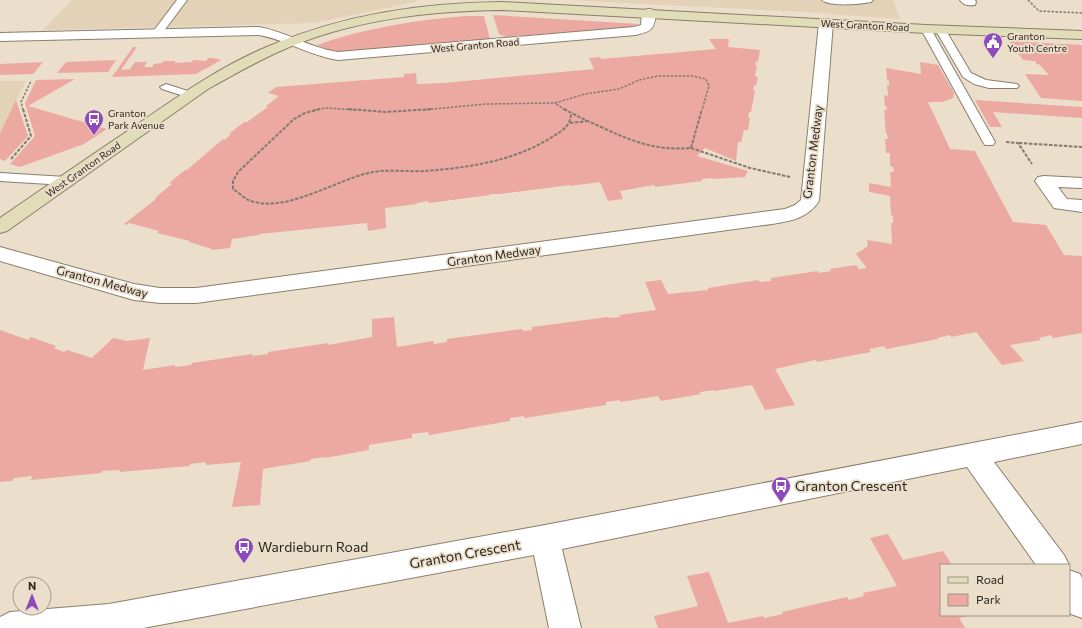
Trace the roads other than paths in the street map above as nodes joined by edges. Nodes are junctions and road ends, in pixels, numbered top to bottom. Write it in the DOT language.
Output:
graph roads {
  1 [pos="182,0"];
  2 [pos="827,0"];
  3 [pos="868,0"];
  4 [pos="649,13"];
  5 [pos="826,23"];
  6 [pos="933,29"];
  7 [pos="157,33"];
  8 [pos="1082,35"];
  9 [pos="0,37"];
  10 [pos="292,41"];
  11 [pos="1013,86"];
  12 [pos="166,87"];
  13 [pos="190,95"];
  14 [pos="989,142"];
  15 [pos="0,177"];
  16 [pos="66,181"];
  17 [pos="1082,183"];
  18 [pos="1082,206"];
  19 [pos="0,226"];
  20 [pos="0,254"];
  21 [pos="1082,433"];
  22 [pos="973,454"];
  23 [pos="545,539"];
  24 [pos="1053,564"];
  25 [pos="1070,586"];
  26 [pos="1082,603"];
  27 [pos="21,628"];
  28 [pos="565,628"];
  1 -- 7 [label="lane"];
  2 -- 3 [label="lane"];
  4 -- 5 [label="street, West Granton Road"];
  4 -- 10 [label="street, West Granton Road"];
  4 -- 10 [label="street, West Granton Road"];
  5 -- 6 [label="street, West Granton Road"];
  5 -- 20 [label="street, Granton Medway"];
  6 -- 8 [label="street, West Granton Road"];
  6 -- 11 [label="lane"];
  6 -- 14 [label="lane"];
  7 -- 9 [label="street"];
  7 -- 10 [label="street"];
  10 -- 13 [label="street, West Granton Road"];
  12 -- 13 [label="lane"];
  13 -- 16 [label="street, West Granton Road"];
  15 -- 16 [label="lane"];
  16 -- 19 [label="street, West Granton Road"];
  17 -- 18 [label="street"];
  21 -- 22 [label="street, Granton Crescent"];
  22 -- 23 [label="street, Granton Crescent"];
  22 -- 24 [label="street"];
  23 -- 27 [label="street, Granton Crescent"];
  23 -- 28 [label="street"];
  25 -- 26 [label="street"];
}
